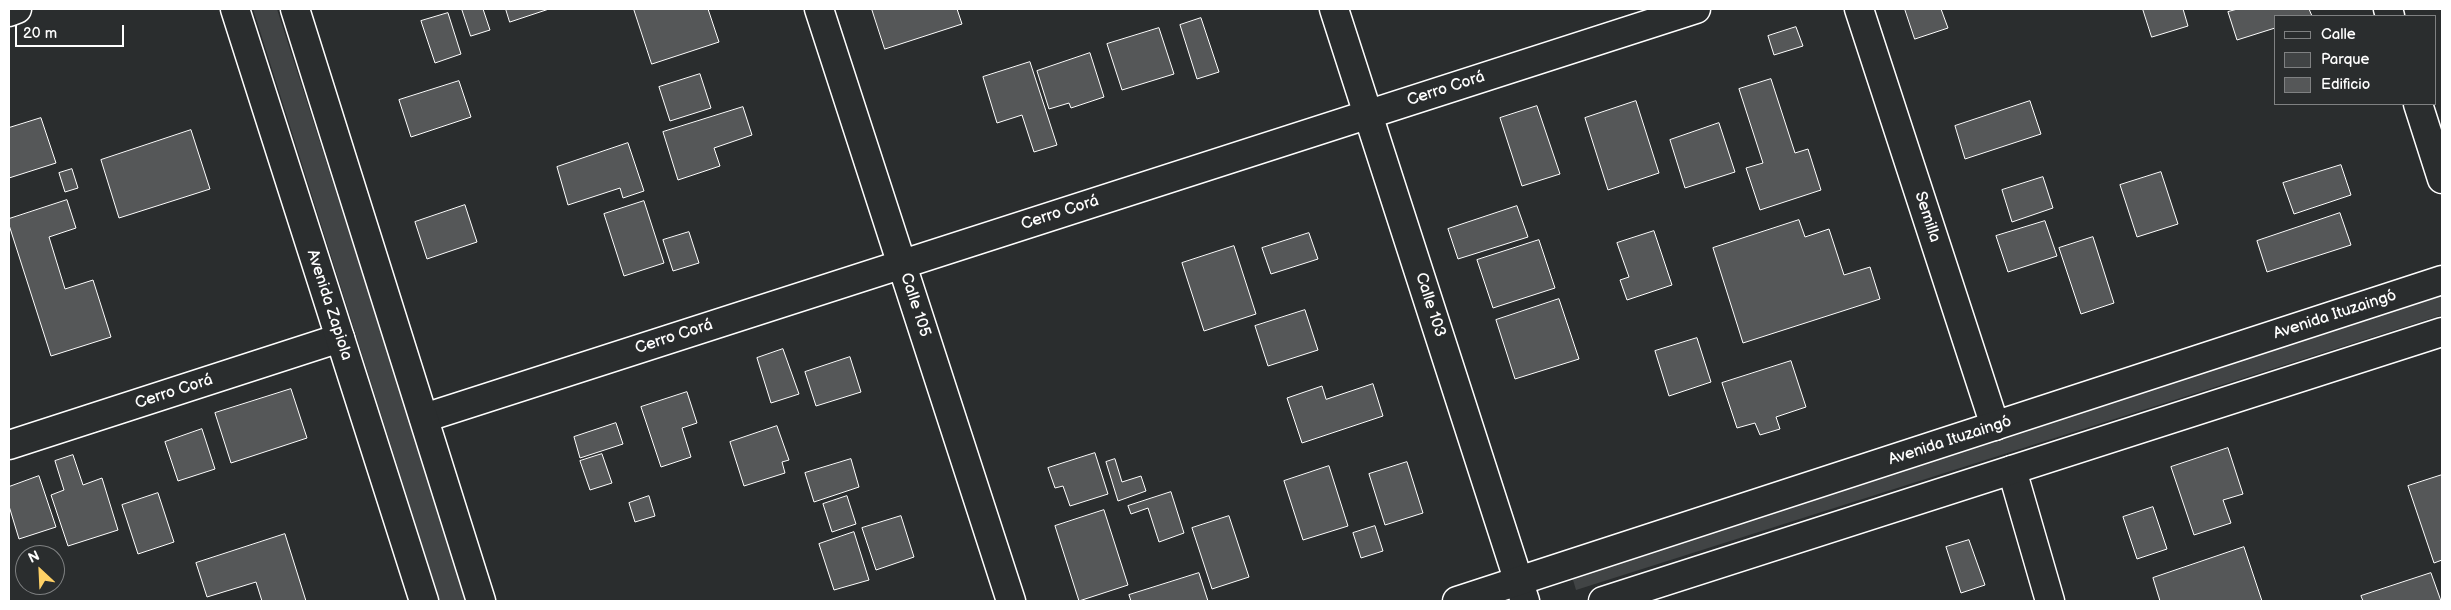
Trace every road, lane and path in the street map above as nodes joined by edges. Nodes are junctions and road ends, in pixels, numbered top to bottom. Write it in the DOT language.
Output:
graph roads {
  1 [pos="17,9"];
  2 [pos="235,9"];
  3 [pos="295,9"];
  4 [pos="819,9"];
  5 [pos="1334,9"];
  6 [pos="1696,9"];
  7 [pos="1859,9"];
  8 [pos="9,12"];
  9 [pos="2418,105"];
  10 [pos="1368,114"];
  11 [pos="2442,179"];
  12 [pos="901,264"];
  13 [pos="2442,280"];
  14 [pos="2442,332"];
  15 [pos="340,338"];
  16 [pos="424,418"];
  17 [pos="1995,426"];
  18 [pos="9,445"];
  19 [pos="2012,470"];
  20 [pos="1522,591"];
  21 [pos="424,601"];
  22 [pos="481,601"];
  23 [pos="1011,601"];
  24 [pos="1457,601"];
  25 [pos="1604,601"];
  26 [pos="2050,601"];
  1 -- 8 [label="street"];
  2 -- 15 [label="street, Avenida Zapiola"];
  3 -- 16 [label="street"];
  4 -- 12 [label="street, Calle 105"];
  5 -- 10 [label="street, Calle 103"];
  6 -- 10 [label="street, Cerro Corá"];
  7 -- 17 [label="street, Semilla"];
  9 -- 11 [label="street"];
  10 -- 12 [label="street, Cerro Corá"];
  10 -- 20 [label="street, Calle 103"];
  12 -- 16 [label="street, Cerro Corá"];
  12 -- 23 [label="street, Calle 105"];
  13 -- 17 [label="street, Avenida Ituzaingó"];
  14 -- 19 [label="street"];
  15 -- 18 [label="street, Cerro Corá"];
  15 -- 21 [label="street, Avenida Zapiola"];
  16 -- 22 [label="street"];
  17 -- 20 [label="street, Avenida Ituzaingó"];
  19 -- 25 [label="street"];
  19 -- 26 [label="street"];
  20 -- 24 [label="street, Avenida Ituzaingó"];
}
